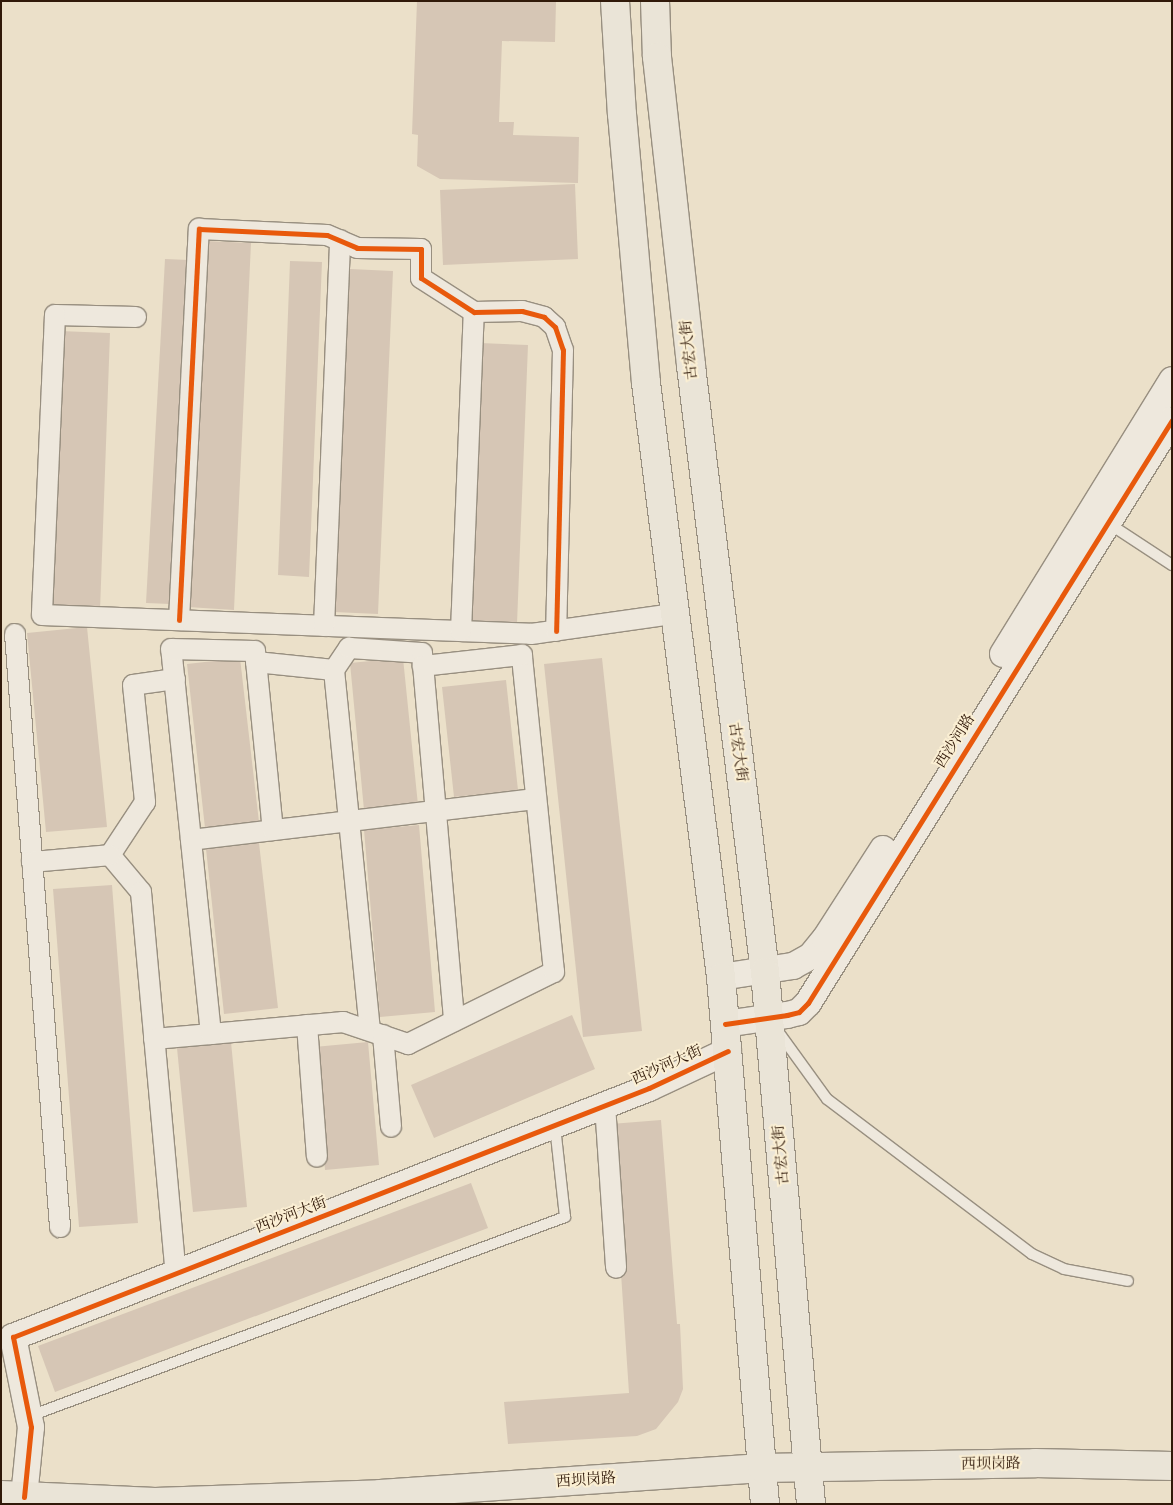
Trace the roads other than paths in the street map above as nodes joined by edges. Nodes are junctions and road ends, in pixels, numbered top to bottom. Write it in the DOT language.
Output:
graph roads {
  1 [pos="615,1"];
  2 [pos="655,1"];
  3 [pos="340,240"];
  4 [pos="474,312"];
  5 [pos="136,317"];
  6 [pos="1172,380"];
  7 [pos="1172,420"];
  8 [pos="1099,517"];
  9 [pos="1172,565"];
  10 [pos="674,614"];
  11 [pos="179,620"];
  12 [pos="324,626"];
  13 [pos="461,631"];
  14 [pos="556,631"];
  15 [pos="15,634"];
  16 [pos="256,662"];
  17 [pos="423,666"];
  18 [pos="334,670"];
  19 [pos="174,679"];
  20 [pos="536,799"];
  21 [pos="436,811"];
  22 [pos="350,821"];
  23 [pos="273,830"];
  24 [pos="191,840"];
  25 [pos="110,855"];
  26 [pos="32,862"];
  27 [pos="765,972"];
  28 [pos="721,978"];
  29 [pos="769,1019"];
  30 [pos="454,1021"];
  31 [pos="725,1024"];
  32 [pos="306,1025"];
  33 [pos="376,1032"];
  34 [pos="211,1034"];
  35 [pos="154,1039"];
  36 [pos="728,1051"];
  37 [pos="605,1105"];
  38 [pos="554,1125"];
  39 [pos="391,1127"];
  40 [pos="317,1157"];
  41 [pos="60,1227"];
  42 [pos="616,1268"];
  43 [pos="176,1273"];
  44 [pos="1128,1281"];
  45 [pos="29,1416"];
  46 [pos="1172,1466"];
  47 [pos="807,1467"];
  48 [pos="762,1468"];
  49 [pos="13,1496"];
  50 [pos="765,1504"];
  51 [pos="811,1504"];
  1 -- 10 [label="main road"];
  2 -- 27 [label="main road, 古宏大街"];
  3 -- 4 [label="street"];
  3 -- 11 [label="street"];
  3 -- 12 [label="street"];
  4 -- 13 [label="street"];
  4 -- 14 [label="street"];
  5 -- 11 [label="street"];
  6 -- 8 [label="street, 西沙河路"];
  7 -- 8 [label="street, 西沙河路"];
  8 -- 9 [label="lane"];
  8 -- 27 [label="street, 西沙河路"];
  8 -- 29 [label="street, 西沙河路"];
  10 -- 14 [label="street"];
  10 -- 28 [label="main road"];
  11 -- 12 [label="street"];
  12 -- 13 [label="street"];
  13 -- 14 [label="street"];
  15 -- 26 [label="street"];
  16 -- 18 [label="street"];
  16 -- 19 [label="street"];
  16 -- 23 [label="street"];
  17 -- 18 [label="street"];
  17 -- 20 [label="street"];
  17 -- 21 [label="street"];
  18 -- 22 [label="street"];
  19 -- 24 [label="street"];
  19 -- 25 [label="street"];
  20 -- 21 [label="street"];
  20 -- 30 [label="street"];
  21 -- 22 [label="street"];
  21 -- 30 [label="street"];
  22 -- 23 [label="street"];
  22 -- 33 [label="street"];
  23 -- 24 [label="street"];
  24 -- 34 [label="street"];
  25 -- 26 [label="street"];
  25 -- 35 [label="street"];
  26 -- 41 [label="street"];
  27 -- 28 [label="street, 西沙河路"];
  27 -- 29 [label="main road, 古宏大街"];
  28 -- 31 [label="main road"];
  29 -- 31 [label="street, 西沙河路"];
  29 -- 44 [label="lane"];
  29 -- 47 [label="main road, 古宏大街"];
  30 -- 33 [label="street"];
  31 -- 36 [label="main road"];
  32 -- 33 [label="street"];
  32 -- 34 [label="street"];
  32 -- 40 [label="street"];
  33 -- 39 [label="street"];
  34 -- 35 [label="street"];
  35 -- 43 [label="street"];
  36 -- 37 [label="street, 西沙河大街"];
  36 -- 48 [label="main road"];
  37 -- 38 [label="street, 西沙河大街"];
  37 -- 42 [label="street"];
  38 -- 43 [label="street, 西沙河大街"];
  38 -- 45 [label="lane"];
  43 -- 45 [label="street, 西沙河大街"];
  45 -- 49 [label="street, 西沙河大街"];
  46 -- 47 [label="main road, 西坝岗路"];
  47 -- 48 [label="main road, 西坝岗路"];
  47 -- 51 [label="main road, 古宏大街"];
  48 -- 49 [label="main road, 西坝岗路"];
  48 -- 50 [label="main road"];
}
